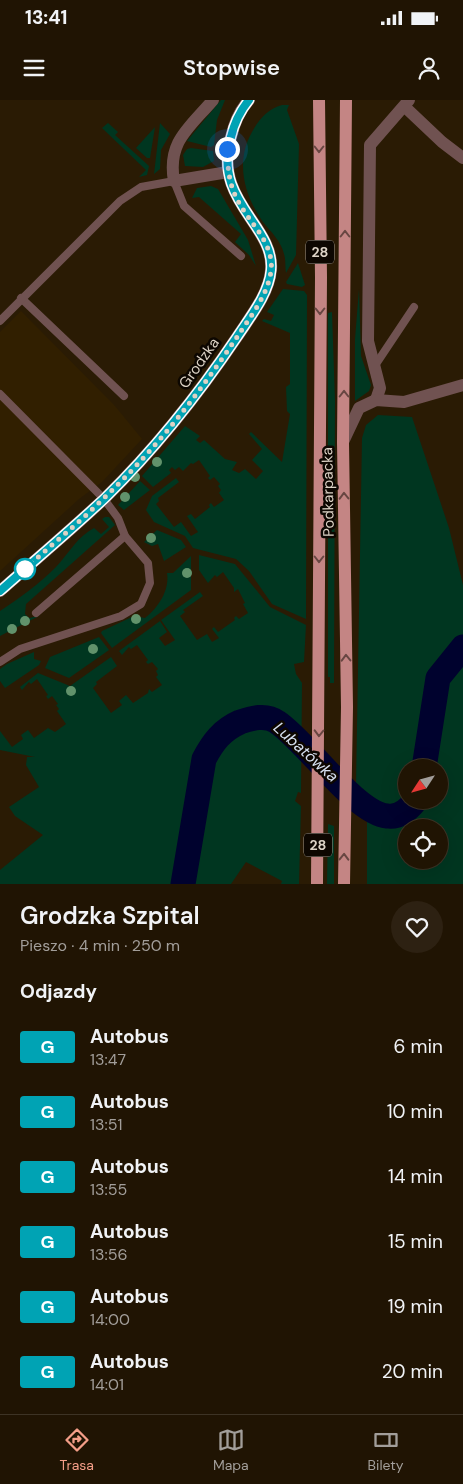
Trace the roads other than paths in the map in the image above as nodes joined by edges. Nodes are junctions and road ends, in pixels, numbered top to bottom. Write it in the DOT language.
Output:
graph roads {
  1 [pos="213,100"];
  2 [pos="249,100"];
  3 [pos="319,100"];
  4 [pos="346,100"];
  5 [pos="407,104"];
  6 [pos="463,158"];
  7 [pos="228,172"];
  8 [pos="174,181"];
  9 [pos="241,256"];
  10 [pos="21,298"];
  11 [pos="414,307"];
  12 [pos="2,315"];
  13 [pos="374,366"];
  14 [pos="463,385"];
  15 [pos="0,394"];
  16 [pos="124,396"];
  17 [pos="376,400"];
  18 [pos="343,442"];
  19 [pos="104,499"];
  20 [pos="126,536"];
  21 [pos="0,591"];
  22 [pos="36,613"];
  23 [pos="0,662"];
  24 [pos="317,884"];
  25 [pos="344,884"];
  1 -- 8 [label="street"];
  2 -- 7 [label="street, Grodzka"];
  3 -- 24 [label="main road, Podkarpacka / 28, one-way"];
  18 -- 4 [label="main road, Podkarpacka / 28, one-way"];
  5 -- 6 [label="street"];
  5 -- 13 [label="street"];
  7 -- 8 [label="street"];
  7 -- 19 [label="street, Grodzka"];
  8 -- 9 [label="lane"];
  8 -- 10 [label="lane"];
  10 -- 12 [label="lane"];
  10 -- 16 [label="lane"];
  11 -- 13 [label="lane"];
  13 -- 17 [label="street"];
  14 -- 17 [label="street"];
  15 -- 19 [label="lane"];
  17 -- 18 [label="street"];
  25 -- 18 [label="main road, Podkarpacka / 28, one-way"];
  19 -- 20 [label="lane"];
  19 -- 21 [label="street, Grodzka"];
  20 -- 22 [label="lane"];
  20 -- 23 [label="lane"];
}
